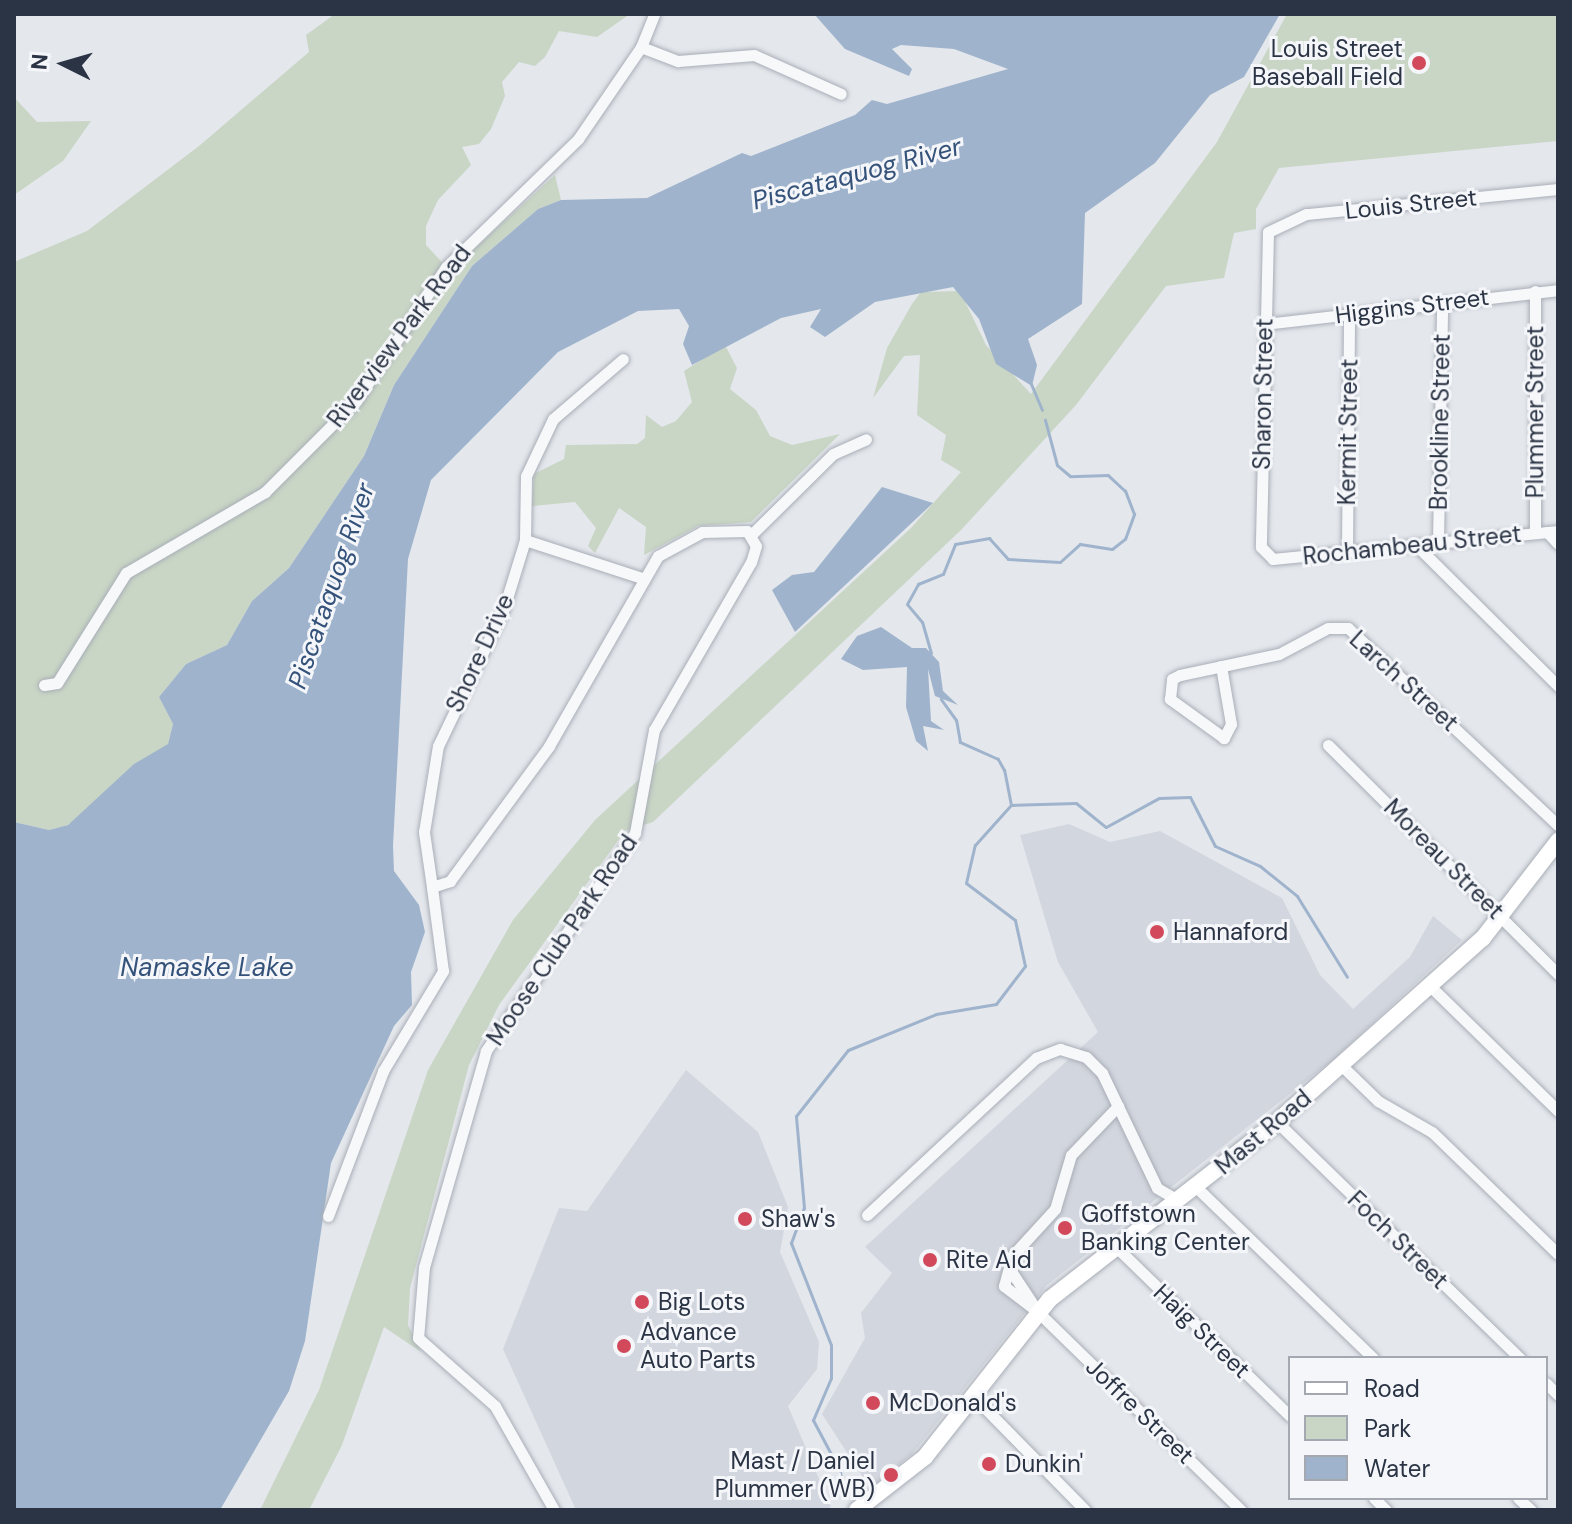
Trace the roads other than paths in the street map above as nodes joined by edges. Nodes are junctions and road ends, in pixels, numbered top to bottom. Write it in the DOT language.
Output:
graph roads {
  1 [pos="654,14"];
  2 [pos="641,47"];
  3 [pos="841,94"];
  4 [pos="1558,189"];
  5 [pos="1268,232"];
  6 [pos="1558,290"];
  7 [pos="1535,291"];
  8 [pos="1442,302"];
  9 [pos="1349,313"];
  10 [pos="1265,324"];
  11 [pos="623,359"];
  12 [pos="866,439"];
  13 [pos="1547,532"];
  14 [pos="752,534"];
  15 [pos="525,540"];
  16 [pos="1438,542"];
  17 [pos="1415,544"];
  18 [pos="1558,544"];
  19 [pos="1347,552"];
  20 [pos="1266,556"];
  21 [pos="642,578"];
  22 [pos="1221,666"];
  23 [pos="44,685"];
  24 [pos="1558,686"];
  25 [pos="1328,745"];
  26 [pos="1558,825"];
  27 [pos="1558,841"];
  28 [pos="432,887"];
  29 [pos="1504,917"];
  30 [pos="1558,974"];
  31 [pos="1430,986"];
  32 [pos="1341,1065"];
  33 [pos="1118,1106"];
  34 [pos="1558,1111"];
  35 [pos="1277,1122"];
  36 [pos="1196,1187"];
  37 [pos="1178,1200"];
  38 [pos="867,1215"];
  39 [pos="328,1216"];
  40 [pos="1113,1244"];
  41 [pos="1558,1254"];
  42 [pos="1009,1268"];
  43 [pos="1038,1312"];
  44 [pos="1371,1356"];
  45 [pos="1518,1356"];
  46 [pos="973,1396"];
  47 [pos="1288,1414"];
  48 [pos="884,1504"];
  49 [pos="554,1510"];
  50 [pos="857,1510"];
  51 [pos="1085,1510"];
  52 [pos="1241,1510"];
  1 -- 2 [label="street, Riverview Park Road"];
  2 -- 3 [label="street"];
  2 -- 23 [label="street, Riverview Park Road"];
  4 -- 5 [label="street, Louis Street"];
  5 -- 10 [label="street, Sharon Street"];
  6 -- 7 [label="street, Higgins Street"];
  7 -- 8 [label="street, Higgins Street"];
  7 -- 13 [label="street, Plummer Street"];
  8 -- 9 [label="street, Higgins Street"];
  8 -- 16 [label="street, Brookline Street"];
  9 -- 10 [label="street, Higgins Street"];
  9 -- 19 [label="street, Kermit Street"];
  10 -- 20 [label="street, Sharon Street"];
  11 -- 15 [label="street"];
  12 -- 14 [label="street"];
  13 -- 16 [label="street, Rochambeau Street"];
  13 -- 18 [label="street, Plummer Street"];
  14 -- 21 [label="street"];
  14 -- 49 [label="street, Moose Club Park Road"];
  15 -- 21 [label="street"];
  15 -- 28 [label="street, Shore Drive"];
  16 -- 17 [label="street, Rochambeau Street"];
  17 -- 19 [label="street, Rochambeau Street"];
  17 -- 24 [label="street"];
  19 -- 20 [label="street, Rochambeau Street"];
  21 -- 28 [label="street"];
  22 -- 22 [label="street, Larch Street"];
  22 -- 26 [label="street, Larch Street"];
  25 -- 29 [label="street, Moreau Street"];
  27 -- 29 [label="main road, Mast Road"];
  28 -- 39 [label="street"];
  29 -- 30 [label="street, Moreau Street"];
  29 -- 31 [label="main road, Mast Road"];
  31 -- 32 [label="main road, Mast Road"];
  31 -- 34 [label="street"];
  32 -- 35 [label="main road, Mast Road"];
  32 -- 41 [label="street"];
  33 -- 37 [label="street"];
  33 -- 38 [label="street"];
  33 -- 42 [label="street"];
  35 -- 36 [label="main road, Mast Road"];
  35 -- 45 [label="street, Foch Street"];
  36 -- 37 [label="main road, Mast Road"];
  36 -- 44 [label="street"];
  37 -- 40 [label="main road, Mast Road"];
  40 -- 43 [label="main road, Mast Road"];
  40 -- 47 [label="street, Haig Street"];
  42 -- 43 [label="street"];
  42 -- 43 [label="street"];
  43 -- 46 [label="main road, Mast Road"];
  43 -- 52 [label="street, Joffre Street"];
  46 -- 48 [label="main road, Mast Road"];
  46 -- 51 [label="street"];
  48 -- 50 [label="main road, Mast Road"];
}
